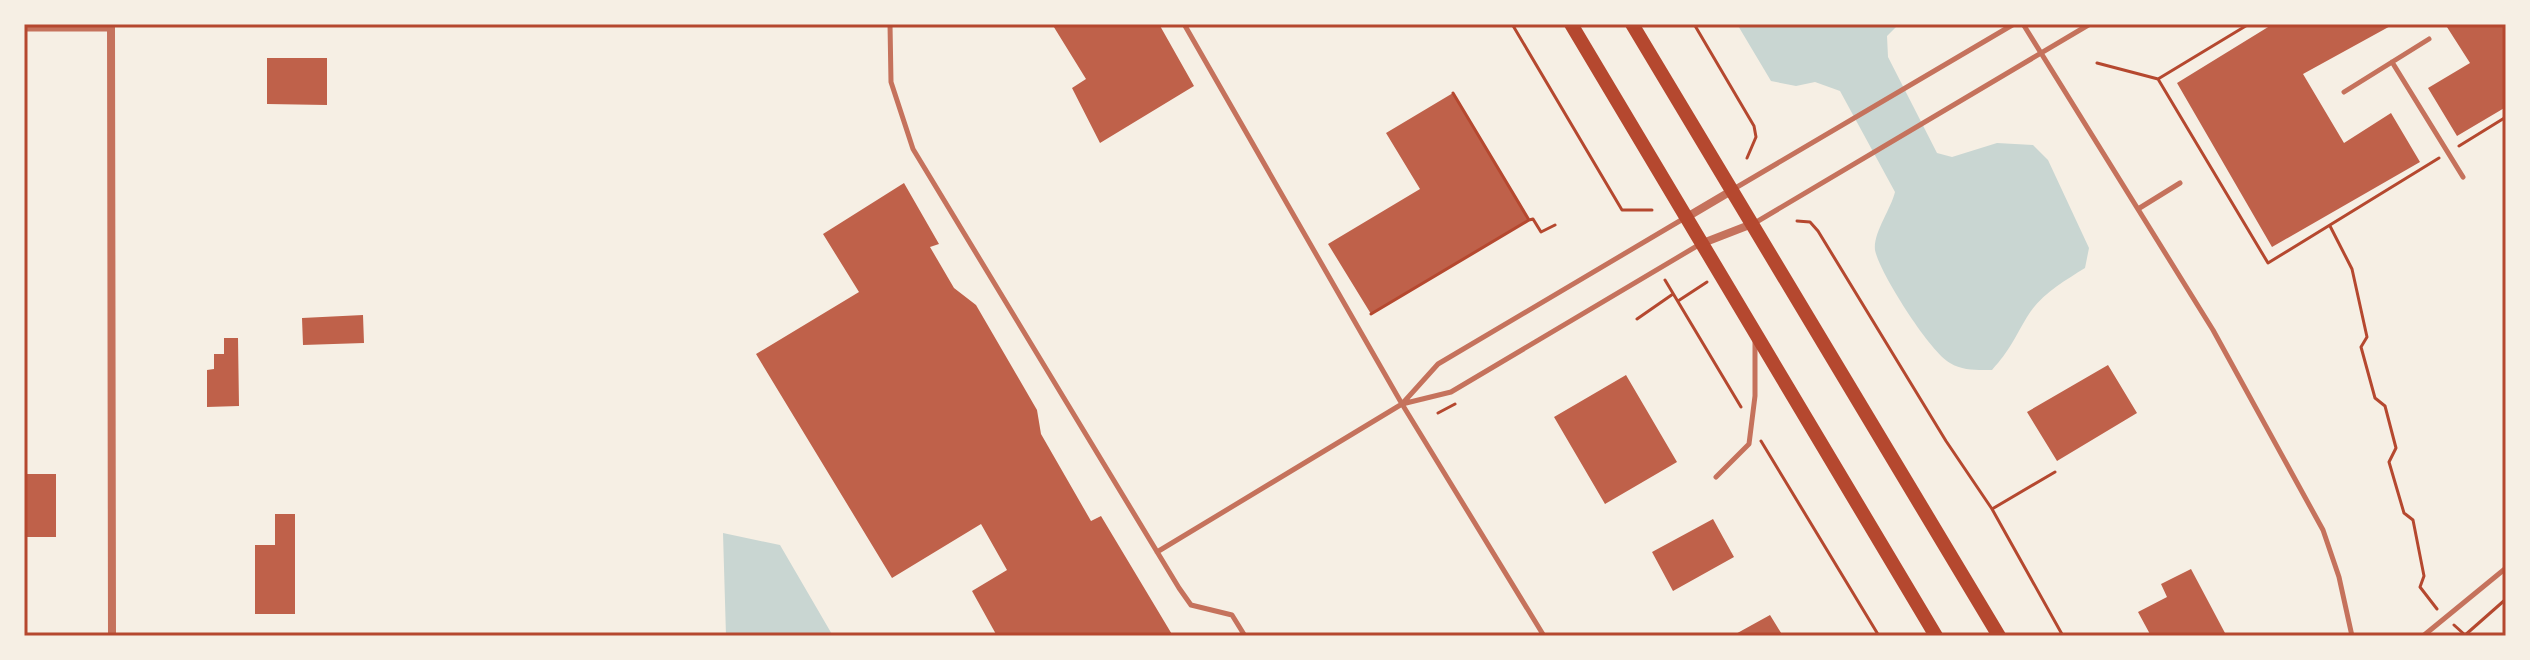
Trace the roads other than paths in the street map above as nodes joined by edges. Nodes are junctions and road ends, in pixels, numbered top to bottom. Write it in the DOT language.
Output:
graph roads {
  1 [pos="890,24"];
  2 [pos="1184,24"];
  3 [pos="1571,24"];
  4 [pos="1632,24"];
  5 [pos="2014,24"];
  6 [pos="2023,24"];
  7 [pos="2090,24"];
  8 [pos="111,26"];
  9 [pos="24,29"];
  10 [pos="2429,39"];
  11 [pos="2042,53"];
  12 [pos="2392,62"];
  13 [pos="2344,92"];
  14 [pos="2463,177"];
  15 [pos="2180,183"];
  16 [pos="1731,191"];
  17 [pos="2138,209"];
  18 [pos="1687,217"];
  19 [pos="1752,224"];
  20 [pos="1703,243"];
  21 [pos="1754,332"];
  22 [pos="1402,404"];
  23 [pos="1716,477"];
  24 [pos="1157,552"];
  25 [pos="2506,568"];
  26 [pos="112,636"];
  27 [pos="1245,636"];
  28 [pos="1544,636"];
  29 [pos="1936,636"];
  30 [pos="1999,636"];
  31 [pos="2352,636"];
  32 [pos="2423,636"];
  1 -- 24 [label="lane"];
  2 -- 22 [label="lane"];
  3 -- 18 [label="main road"];
  4 -- 16 [label="main road"];
  5 -- 16 [label="lane"];
  6 -- 11 [label="lane"];
  7 -- 11 [label="lane"];
  8 -- 9 [label="lane"];
  8 -- 26 [label="street"];
  10 -- 12 [label="lane"];
  11 -- 17 [label="lane"];
  11 -- 19 [label="lane"];
  12 -- 13 [label="lane"];
  12 -- 14 [label="lane"];
  15 -- 17 [label="lane"];
  16 -- 18 [label="street"];
  16 -- 19 [label="main road"];
  17 -- 31 [label="lane"];
  18 -- 20 [label="main road"];
  18 -- 22 [label="lane"];
  19 -- 20 [label="street"];
  19 -- 30 [label="main road"];
  20 -- 21 [label="main road"];
  20 -- 22 [label="lane"];
  21 -- 23 [label="lane"];
  21 -- 29 [label="main road"];
  22 -- 24 [label="lane"];
  22 -- 28 [label="lane"];
  24 -- 27 [label="lane"];
  25 -- 32 [label="lane"];
}
